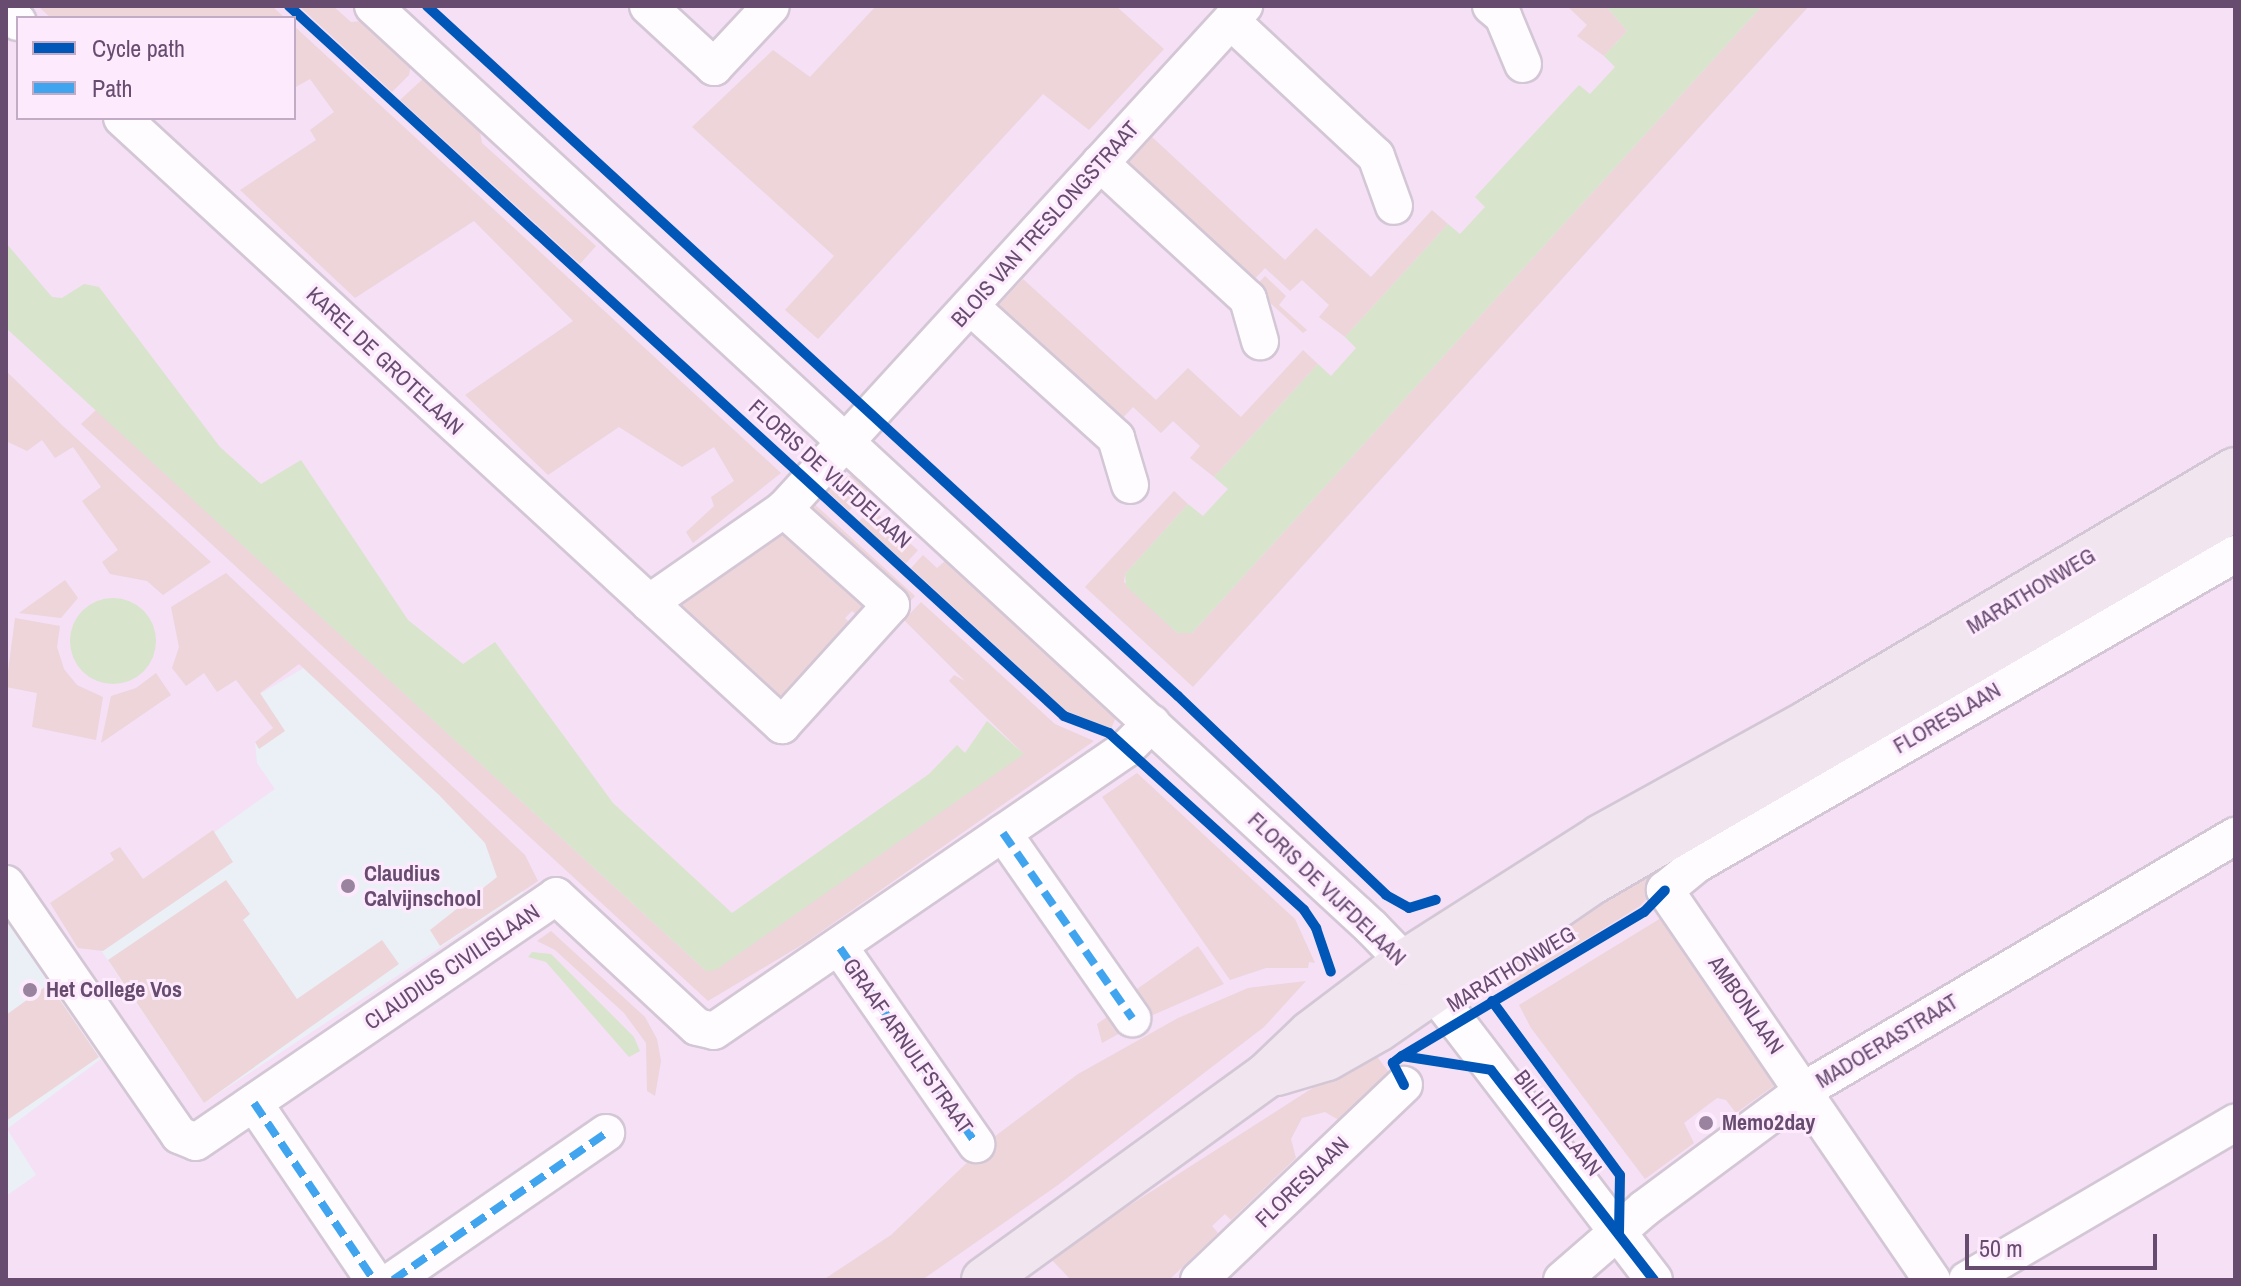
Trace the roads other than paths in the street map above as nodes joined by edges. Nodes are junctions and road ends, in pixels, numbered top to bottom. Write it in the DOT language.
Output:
graph roads {
  1 [pos="373,6"];
  2 [pos="648,6"];
  3 [pos="771,6"];
  4 [pos="1491,6"];
  5 [pos="1240,10"];
  6 [pos="1523,64"];
  7 [pos="124,120"];
  8 [pos="1100,163"];
  9 [pos="1394,206"];
  10 [pos="970,306"];
  11 [pos="1260,341"];
  12 [pos="847,441"];
  13 [pos="2235,470"];
  14 [pos="1130,485"];
  15 [pos="2235,508"];
  16 [pos="784,509"];
  17 [pos="2229,569"];
  18 [pos="649,603"];
  19 [pos="1152,723"];
  20 [pos="1003,833"];
  21 [pos="2235,836"];
  22 [pos="6,884"];
  23 [pos="1665,890"];
  24 [pos="840,948"];
  25 [pos="1419,977"];
  26 [pos="1132,1018"];
  27 [pos="1404,1085"];
  28 [pos="1801,1092"];
  29 [pos="254,1103"];
  30 [pos="2235,1123"];
  31 [pos="606,1133"];
  32 [pos="976,1144"];
  33 [pos="1619,1234"];
  34 [pos="374,1280"];
  35 [pos="393,1280"];
  36 [pos="984,1280"];
  37 [pos="1199,1280"];
  38 [pos="1562,1280"];
  39 [pos="1654,1280"];
  40 [pos="1932,1280"];
  41 [pos="1967,1280"];
  1 -- 12 [label="street, FLORIS DE VIJFDELAAN"];
  2 -- 3 [label="street"];
  4 -- 6 [label="street"];
  5 -- 8 [label="street, BLOIS VAN TRESLONGSTRAAT"];
  5 -- 9 [label="street"];
  7 -- 18 [label="street, KAREL DE GROTELAAN"];
  8 -- 10 [label="street, BLOIS VAN TRESLONGSTRAAT"];
  8 -- 11 [label="street"];
  10 -- 12 [label="street, BLOIS VAN TRESLONGSTRAAT"];
  10 -- 14 [label="street"];
  12 -- 16 [label="street"];
  12 -- 19 [label="street, FLORIS DE VIJFDELAAN"];
  13 -- 25 [label="main road, MARATHONWEG"];
  15 -- 25 [label="main road, MARATHONWEG"];
  16 -- 18 [label="street"];
  16 -- 18 [label="street, KAREL DE GROTELAAN"];
  17 -- 23 [label="street, FLORESLAAN"];
  19 -- 20 [label="street, CLAUDIUS CIVILISLAAN"];
  19 -- 25 [label="street, FLORIS DE VIJFDELAAN"];
  20 -- 24 [label="street, CLAUDIUS CIVILISLAAN"];
  20 -- 26 [label="street"];
  21 -- 28 [label="street, MADOERASTRAAT"];
  22 -- 29 [label="street, CLAUDIUS CIVILISLAAN"];
  23 -- 28 [label="street, AMBONLAAN"];
  24 -- 29 [label="street, CLAUDIUS CIVILISLAAN"];
  24 -- 32 [label="street, GRAAF ARNULFSTRAAT"];
  25 -- 33 [label="street, BILLITONLAAN"];
  25 -- 36 [label="main road, MARATHONWEG"];
  27 -- 37 [label="street, FLORESLAAN"];
  28 -- 33 [label="street, MADOERASTRAAT"];
  28 -- 40 [label="street, AMBONLAAN"];
  29 -- 34 [label="street"];
  30 -- 41 [label="street"];
  31 -- 35 [label="street"];
  33 -- 38 [label="street, MADOERASTRAAT"];
  33 -- 39 [label="street, BILLITONLAAN"];
}
